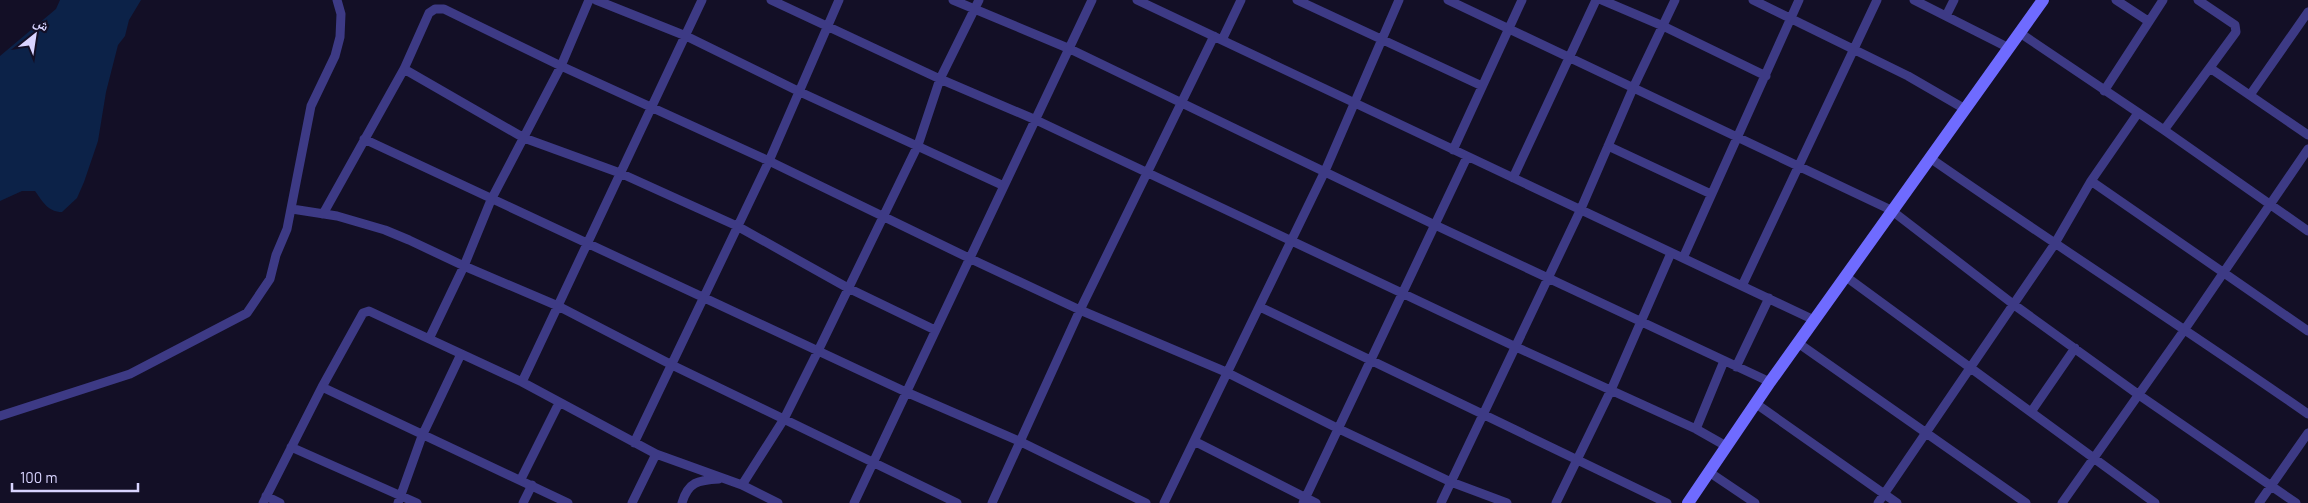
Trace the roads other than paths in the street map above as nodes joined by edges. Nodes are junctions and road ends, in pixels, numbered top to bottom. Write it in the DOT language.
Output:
graph roads {
  1 [pos="338,0"];
  2 [pos="588,0"];
  3 [pos="596,0"];
  4 [pos="702,0"];
  5 [pos="771,0"];
  6 [pos="839,0"];
  7 [pos="953,0"];
  8 [pos="979,0"];
  9 [pos="1092,0"];
  10 [pos="1137,0"];
  11 [pos="1241,0"];
  12 [pos="1297,0"];
  13 [pos="1399,0"];
  14 [pos="1448,0"];
  15 [pos="1522,0"];
  16 [pos="1596,0"];
  17 [pos="1602,0"];
  18 [pos="1675,0"];
  19 [pos="1753,0"];
  20 [pos="1799,0"];
  21 [pos="1877,0"];
  22 [pos="1914,0"];
  23 [pos="1954,0"];
  24 [pos="2043,0"];
  25 [pos="2116,0"];
  26 [pos="2163,0"];
  27 [pos="2198,0"];
  28 [pos="1317,4"];
  29 [pos="974,10"];
  30 [pos="2308,12"];
  31 [pos="1946,16"];
  32 [pos="1790,18"];
  33 [pos="2148,21"];
  34 [pos="827,25"];
  35 [pos="1663,26"];
  36 [pos="1508,29"];
  37 [pos="2020,33"];
  38 [pos="686,36"];
  39 [pos="1218,38"];
  40 [pos="1382,40"];
  41 [pos="2009,48"];
  42 [pos="1070,49"];
  43 [pos="1854,49"];
  44 [pos="1568,57"];
  45 [pos="561,66"];
  46 [pos="2210,68"];
  47 [pos="404,69"];
  48 [pos="1766,76"];
  49 [pos="940,79"];
  50 [pos="1482,86"];
  51 [pos="1634,86"];
  52 [pos="2104,91"];
  53 [pos="800,92"];
  54 [pos="2250,95"];
  55 [pos="1182,102"];
  56 [pos="1354,103"];
  57 [pos="653,107"];
  58 [pos="1965,109"];
  59 [pos="2138,113"];
  60 [pos="1036,120"];
  61 [pos="2164,130"];
  62 [pos="2308,135"];
  63 [pos="1738,136"];
  64 [pos="524,138"];
  65 [pos="364,139"];
  66 [pos="918,145"];
  67 [pos="1608,146"];
  68 [pos="2308,149"];
  69 [pos="1453,150"];
  70 [pos="1467,157"];
  71 [pos="1930,158"];
  72 [pos="769,161"];
  73 [pos="1798,165"];
  74 [pos="1324,171"];
  75 [pos="620,173"];
  76 [pos="1147,173"];
  77 [pos="1513,178"];
  78 [pos="2091,181"];
  79 [pos="1004,186"];
  80 [pos="1711,194"];
  81 [pos="491,200"];
  82 [pos="2271,204"];
  83 [pos="292,209"];
  84 [pos="1892,210"];
  85 [pos="1580,211"];
  86 [pos="323,214"];
  87 [pos="883,216"];
  88 [pos="1435,225"];
  89 [pos="737,226"];
  90 [pos="2308,231"];
  91 [pos="1290,240"];
  92 [pos="588,243"];
  93 [pos="2054,245"];
  94 [pos="1671,253"];
  95 [pos="1683,258"];
  96 [pos="971,259"];
  97 [pos="464,266"];
  98 [pos="2225,272"];
  99 [pos="1845,276"];
  100 [pos="1548,278"];
  101 [pos="1742,286"];
  102 [pos="848,288"];
  103 [pos="1403,292"];
  104 [pos="1769,298"];
  105 [pos="704,299"];
  106 [pos="2013,304"];
  107 [pos="558,306"];
  108 [pos="1260,307"];
  109 [pos="1080,310"];
  110 [pos="1814,320"];
  111 [pos="1642,321"];
  112 [pos="2185,329"];
  113 [pos="935,330"];
  114 [pos="2308,331"];
  115 [pos="429,339"];
  116 [pos="1798,343"];
  117 [pos="1516,347"];
  118 [pos="2075,348"];
  119 [pos="818,351"];
  120 [pos="461,354"];
  121 [pos="1370,361"];
  122 [pos="1724,361"];
  123 [pos="672,365"];
  124 [pos="1736,366"];
  125 [pos="1971,367"];
  126 [pos="1226,372"];
  127 [pos="522,382"];
  128 [pos="1770,382"];
  129 [pos="322,387"];
  130 [pos="1611,390"];
  131 [pos="906,392"];
  132 [pos="2139,395"];
  133 [pos="559,403"];
  134 [pos="1755,403"];
  135 [pos="2031,412"];
  136 [pos="2308,414"];
  137 [pos="1485,415"];
  138 [pos="0,416"];
  139 [pos="784,419"];
  140 [pos="1339,429"];
  141 [pos="1696,429"];
  142 [pos="1927,433"];
  143 [pos="2308,433"];
  144 [pos="422,436"];
  145 [pos="1194,441"];
  146 [pos="634,442"];
  147 [pos="1021,442"];
  148 [pos="1726,446"];
  149 [pos="291,447"];
  150 [pos="656,454"];
  151 [pos="2094,458"];
  152 [pos="1577,459"];
  153 [pos="873,462"];
  154 [pos="1709,472"];
  155 [pos="724,479"];
  156 [pos="521,480"];
  157 [pos="1451,482"];
  158 [pos="532,485"];
  159 [pos="742,485"];
  160 [pos="2272,486"];
  161 [pos="1884,494"];
  162 [pos="264,500"];
  163 [pos="400,500"];
  164 [pos="1304,500"];
  165 [pos="280,503"];
  166 [pos="417,503"];
  167 [pos="523,503"];
  168 [pos="568,503"];
  169 [pos="632,503"];
  170 [pos="682,503"];
  171 [pos="778,503"];
  172 [pos="854,503"];
  173 [pos="957,503"];
  174 [pos="992,503"];
  175 [pos="1146,503"];
  176 [pos="1164,503"];
  177 [pos="1316,503"];
  178 [pos="1442,503"];
  179 [pos="1507,503"];
  180 [pos="1556,503"];
  181 [pos="1667,503"];
  182 [pos="1688,503"];
  183 [pos="1755,503"];
  184 [pos="1878,503"];
  185 [pos="1897,503"];
  186 [pos="2026,503"];
  187 [pos="2062,503"];
  188 [pos="2155,503"];
  189 [pos="2259,503"];
  190 [pos="2296,503"];
  1 -- 83 [label="street"];
  2 -- 45 [label="street"];
  3 -- 38 [label="street"];
  4 -- 38 [label="street"];
  5 -- 34 [label="street"];
  6 -- 34 [label="street"];
  7 -- 29 [label="street"];
  8 -- 29 [label="street"];
  9 -- 42 [label="street"];
  10 -- 39 [label="street"];
  11 -- 39 [label="street"];
  12 -- 28 [label="street"];
  13 -- 40 [label="street"];
  14 -- 36 [label="street"];
  15 -- 36 [label="street"];
  16 -- 44 [label="street"];
  17 -- 35 [label="street"];
  18 -- 35 [label="street"];
  19 -- 32 [label="street"];
  20 -- 32 [label="street"];
  21 -- 43 [label="street"];
  22 -- 31 [label="street"];
  23 -- 31 [label="street"];
  24 -- 37 [label="street"];
  25 -- 33 [label="street"];
  26 -- 33 [label="street"];
  27 -- 46 [label="street"];
  28 -- 40 [label="street"];
  29 -- 42 [label="street"];
  29 -- 49 [label="street"];
  30 -- 54 [label="street"];
  31 -- 41 [label="street"];
  32 -- 43 [label="street"];
  32 -- 48 [label="street"];
  33 -- 52 [label="street"];
  34 -- 49 [label="street"];
  34 -- 53 [label="street"];
  35 -- 48 [label="street"];
  35 -- 51 [label="street"];
  36 -- 44 [label="street"];
  36 -- 50 [label="street"];
  37 -- 41 [label="street"];
  37 -- 52 [label="street"];
  38 -- 53 [label="street"];
  38 -- 57 [label="street"];
  39 -- 55 [label="street"];
  39 -- 56 [label="street"];
  40 -- 50 [label="street"];
  40 -- 56 [label="street"];
  41 -- 58 [label="street"];
  42 -- 55 [label="street"];
  42 -- 60 [label="street"];
  43 -- 58 [label="street"];
  43 -- 73 [label="street"];
  44 -- 51 [label="street"];
  44 -- 77 [label="street"];
  45 -- 47 [label="street"];
  45 -- 57 [label="street"];
  45 -- 64 [label="street"];
  46 -- 54 [label="street"];
  46 -- 61 [label="street"];
  47 -- 64 [label="street"];
  47 -- 65 [label="street"];
  48 -- 63 [label="street"];
  49 -- 60 [label="street"];
  49 -- 66 [label="street"];
  50 -- 69 [label="street"];
  51 -- 63 [label="street"];
  51 -- 67 [label="street"];
  52 -- 59 [label="street"];
  53 -- 66 [label="street"];
  53 -- 72 [label="street"];
  54 -- 62 [label="street"];
  55 -- 74 [label="street"];
  55 -- 76 [label="street"];
  56 -- 69 [label="street"];
  56 -- 74 [label="street"];
  57 -- 72 [label="street"];
  57 -- 75 [label="street"];
  58 -- 71 [label="street"];
  59 -- 61 [label="street"];
  59 -- 78 [label="street"];
  60 -- 76 [label="street"];
  60 -- 79 [label="street"];
  61 -- 82 [label="street"];
  63 -- 73 [label="street"];
  63 -- 80 [label="street"];
  64 -- 75 [label="street"];
  64 -- 81 [label="street"];
  65 -- 81 [label="street"];
  65 -- 86 [label="street"];
  66 -- 79 [label="street"];
  66 -- 87 [label="street"];
  67 -- 80 [label="street"];
  67 -- 85 [label="street"];
  68 -- 82 [label="street"];
  69 -- 70 [label="street"];
  70 -- 77 [label="street"];
  70 -- 88 [label="street"];
  71 -- 84 [label="street"];
  71 -- 93 [label="street"];
  72 -- 87 [label="street"];
  72 -- 89 [label="street"];
  73 -- 84 [label="street"];
  73 -- 101 [label="street"];
  74 -- 88 [label="street"];
  74 -- 91 [label="street"];
  75 -- 89 [label="street"];
  75 -- 92 [label="street"];
  76 -- 91 [label="street"];
  76 -- 109 [label="street"];
  77 -- 85 [label="street"];
  78 -- 93 [label="street"];
  78 -- 98 [label="street"];
  79 -- 96 [label="street"];
  80 -- 95 [label="street"];
  81 -- 92 [label="street"];
  81 -- 97 [label="street"];
  82 -- 90 [label="street"];
  82 -- 98 [label="street"];
  83 -- 86 [label="street"];
  83 -- 138 [label="street"];
  84 -- 99 [label="street"];
  84 -- 106 [label="street"];
  85 -- 94 [label="street"];
  85 -- 100 [label="street"];
  86 -- 97 [label="street"];
  87 -- 96 [label="street"];
  87 -- 102 [label="street"];
  88 -- 100 [label="street"];
  88 -- 103 [label="street"];
  89 -- 102 [label="street"];
  89 -- 105 [label="street"];
  91 -- 103 [label="street"];
  91 -- 108 [label="street"];
  92 -- 105 [label="street"];
  92 -- 107 [label="street"];
  93 -- 106 [label="street"];
  93 -- 112 [label="street"];
  94 -- 95 [label="street"];
  94 -- 111 [label="street"];
  95 -- 101 [label="street"];
  96 -- 109 [label="street"];
  96 -- 113 [label="street"];
  97 -- 107 [label="street"];
  97 -- 115 [label="street"];
  98 -- 112 [label="street"];
  98 -- 114 [label="street"];
  99 -- 110 [label="street"];
  99 -- 125 [label="street"];
  100 -- 111 [label="street"];
  100 -- 117 [label="street"];
  101 -- 104 [label="street"];
  102 -- 113 [label="street"];
  102 -- 119 [label="street"];
  103 -- 117 [label="street"];
  103 -- 121 [label="street"];
  104 -- 110 [label="street"];
  104 -- 124 [label="street"];
  105 -- 119 [label="street"];
  105 -- 123 [label="street"];
  106 -- 118 [label="street"];
  106 -- 125 [label="street"];
  107 -- 123 [label="street"];
  107 -- 127 [label="street"];
  108 -- 121 [label="street"];
  108 -- 126 [label="street"];
  109 -- 126 [label="street"];
  109 -- 147 [label="street"];
  110 -- 116 [label="street"];
  111 -- 122 [label="street"];
  111 -- 130 [label="street"];
  112 -- 132 [label="street"];
  112 -- 136 [label="street"];
  113 -- 131 [label="street"];
  115 -- 120 [label="street"];
  115 -- 129 [label="street"];
  116 -- 128 [label="street"];
  116 -- 142 [label="street"];
  117 -- 130 [label="street"];
  117 -- 137 [label="street"];
  118 -- 132 [label="street"];
  118 -- 135 [label="street"];
  119 -- 131 [label="street"];
  119 -- 139 [label="street"];
  120 -- 127 [label="street"];
  120 -- 144 [label="street"];
  121 -- 137 [label="street"];
  121 -- 140 [label="street"];
  122 -- 124 [label="street"];
  122 -- 141 [label="street"];
  123 -- 139 [label="street"];
  123 -- 146 [label="street"];
  124 -- 128 [label="street"];
  125 -- 135 [label="street"];
  125 -- 142 [label="street"];
  126 -- 140 [label="street"];
  126 -- 145 [label="street"];
  127 -- 133 [label="street"];
  128 -- 134 [label="street"];
  129 -- 144 [label="street"];
  129 -- 149 [label="street"];
  130 -- 141 [label="street"];
  130 -- 152 [label="street"];
  131 -- 147 [label="street"];
  131 -- 153 [label="street"];
  132 -- 151 [label="street"];
  132 -- 160 [label="street"];
  133 -- 146 [label="street"];
  133 -- 156 [label="street"];
  134 -- 148 [label="street"];
  134 -- 161 [label="street"];
  135 -- 151 [label="street"];
  137 -- 152 [label="street"];
  137 -- 157 [label="street"];
  139 -- 153 [label="street"];
  139 -- 159 [label="street"];
  140 -- 157 [label="street"];
  140 -- 164 [label="street"];
  141 -- 148 [label="street"];
  142 -- 161 [label="street"];
  142 -- 186 [label="street"];
  143 -- 160 [label="street"];
  144 -- 156 [label="street"];
  144 -- 163 [label="street"];
  145 -- 164 [label="street"];
  145 -- 176 [label="street"];
  146 -- 150 [label="street"];
  147 -- 174 [label="street"];
  147 -- 175 [label="street"];
  148 -- 154 [label="street"];
  149 -- 162 [label="street"];
  149 -- 163 [label="street"];
  150 -- 155 [label="street"];
  150 -- 169 [label="street"];
  151 -- 187 [label="street"];
  151 -- 188 [label="street"];
  152 -- 180 [label="street"];
  152 -- 181 [label="street"];
  153 -- 172 [label="street"];
  153 -- 173 [label="street"];
  154 -- 182 [label="street"];
  154 -- 183 [label="street"];
  155 -- 159 [label="street"];
  155 -- 170 [label="street"];
  156 -- 158 [label="street"];
  157 -- 178 [label="street"];
  157 -- 179 [label="street"];
  158 -- 167 [label="street"];
  158 -- 168 [label="street"];
  159 -- 171 [label="street"];
  160 -- 189 [label="street"];
  160 -- 190 [label="street"];
  161 -- 184 [label="street"];
  161 -- 185 [label="street"];
  162 -- 165 [label="street"];
  163 -- 166 [label="street"];
  164 -- 177 [label="street"];
}
